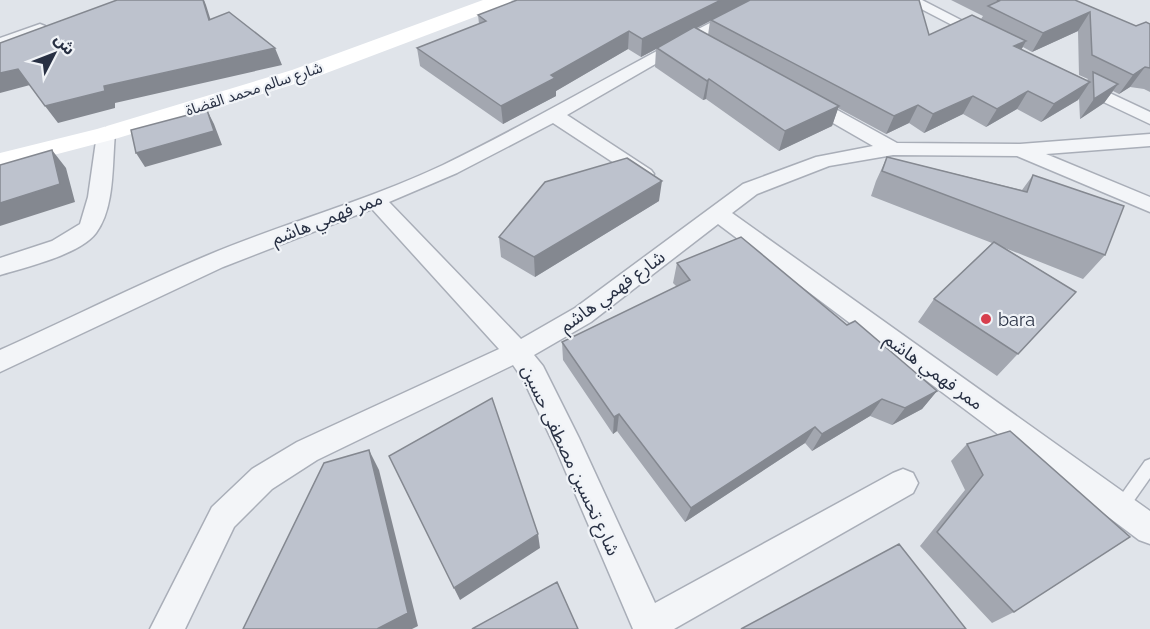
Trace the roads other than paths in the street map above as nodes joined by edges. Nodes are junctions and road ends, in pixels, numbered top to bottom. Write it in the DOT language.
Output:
graph roads {
  1 [pos="502,0"];
  2 [pos="768,0"];
  3 [pos="911,0"];
  4 [pos="49,26"];
  5 [pos="691,37"];
  6 [pos="994,41"];
  7 [pos="0,43"];
  8 [pos="711,48"];
  9 [pos="1067,78"];
  10 [pos="792,93"];
  11 [pos="554,115"];
  12 [pos="1150,119"];
  13 [pos="106,134"];
  14 [pos="1150,140"];
  15 [pos="893,148"];
  16 [pos="1020,150"];
  17 [pos="0,161"];
  18 [pos="644,174"];
  19 [pos="375,200"];
  20 [pos="1150,205"];
  21 [pos="718,213"];
  22 [pos="0,267"];
  23 [pos="518,352"];
  24 [pos="0,362"];
  25 [pos="1150,466"];
  26 [pos="903,483"];
  27 [pos="1121,507"];
  28 [pos="1150,529"];
  29 [pos="649,627"];
  30 [pos="167,629"];
  1 -- 13 [label="street, شارع سالم محمد القضاة"];
  2 -- 5 [label="street, ممر فهمي هاشم"];
  3 -- 6 [label="street"];
  4 -- 7 [label="street"];
  5 -- 8 [label="street"];
  5 -- 11 [label="street, ممر فهمي هاشم"];
  9 -- 12 [label="street"];
  10 -- 15 [label="street"];
  11 -- 18 [label="street"];
  11 -- 19 [label="street, ممر فهمي هاشم"];
  13 -- 17 [label="street, شارع سالم محمد القضاة"];
  13 -- 22 [label="street"];
  14 -- 16 [label="street, شارع فهمي هاشم"];
  15 -- 16 [label="street, شارع فهمي هاشم"];
  15 -- 21 [label="street, شارع فهمي هاشم"];
  16 -- 20 [label="street"];
  19 -- 23 [label="street, شارع تحسين مصطفى حسين"];
  19 -- 24 [label="street, ممر فهمي هاشم"];
  21 -- 23 [label="street, شارع فهمي هاشم"];
  21 -- 27 [label="street, ممر فهمي هاشم"];
  23 -- 29 [label="street, شارع تحسين مصطفى حسين"];
  23 -- 30 [label="street, شارع فهمي هاشم"];
  25 -- 27 [label="lane"];
  26 -- 29 [label="street"];
  27 -- 28 [label="street, ممر فهمي هاشم"];
}
